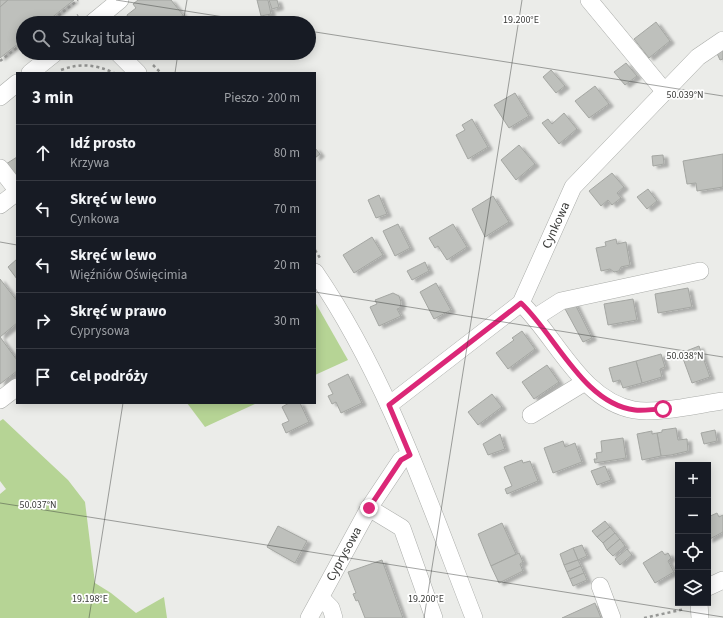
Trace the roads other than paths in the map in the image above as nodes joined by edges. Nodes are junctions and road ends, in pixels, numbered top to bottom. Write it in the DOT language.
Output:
graph roads {
  1 [pos="120,0"];
  2 [pos="589,0"];
  3 [pos="101,16"];
  4 [pos="723,40"];
  5 [pos="46,60"];
  6 [pos="125,60"];
  7 [pos="31,72"];
  8 [pos="137,72"];
  9 [pos="16,84"];
  10 [pos="665,92"];
  11 [pos="0,97"];
  12 [pos="0,168"];
  13 [pos="16,190"];
  14 [pos="16,192"];
  15 [pos="0,205"];
  16 [pos="700,272"];
  17 [pos="316,274"];
  18 [pos="521,303"];
  19 [pos="536,317"];
  20 [pos="585,382"];
  21 [pos="16,388"];
  22 [pos="0,400"];
  23 [pos="723,401"];
  24 [pos="389,405"];
  25 [pos="531,415"];
  26 [pos="410,455"];
  27 [pos="369,508"];
  28 [pos="723,580"];
  29 [pos="600,586"];
  30 [pos="711,586"];
  31 [pos="321,598"];
  32 [pos="309,618"];
  33 [pos="334,618"];
  34 [pos="434,618"];
  35 [pos="474,618"];
  36 [pos="612,618"];
  1 -- 3 [label="street"];
  2 -- 10 [label="street"];
  4 -- 10 [label="street, Cynkowa"];
  5 -- 7 [label="street"];
  6 -- 8 [label="street"];
  9 -- 11 [label="street"];
  10 -- 18 [label="street, Cynkowa"];
  12 -- 13 [label="street"];
  14 -- 15 [label="street"];
  16 -- 19 [label="street"];
  17 -- 24 [label="street"];
  18 -- 19 [label="street"];
  18 -- 24 [label="street, Cynkowa"];
  19 -- 20 [label="street"];
  20 -- 23 [label="street"];
  20 -- 25 [label="street"];
  21 -- 22 [label="street"];
  24 -- 26 [label="street"];
  26 -- 27 [label="street, Cyprysowa"];
  26 -- 35 [label="street"];
  27 -- 31 [label="street, Cyprysowa"];
  27 -- 34 [label="street"];
  28 -- 30 [label="street"];
  29 -- 36 [label="street"];
  31 -- 32 [label="street, Cyprysowa"];
  31 -- 33 [label="street"];
}
